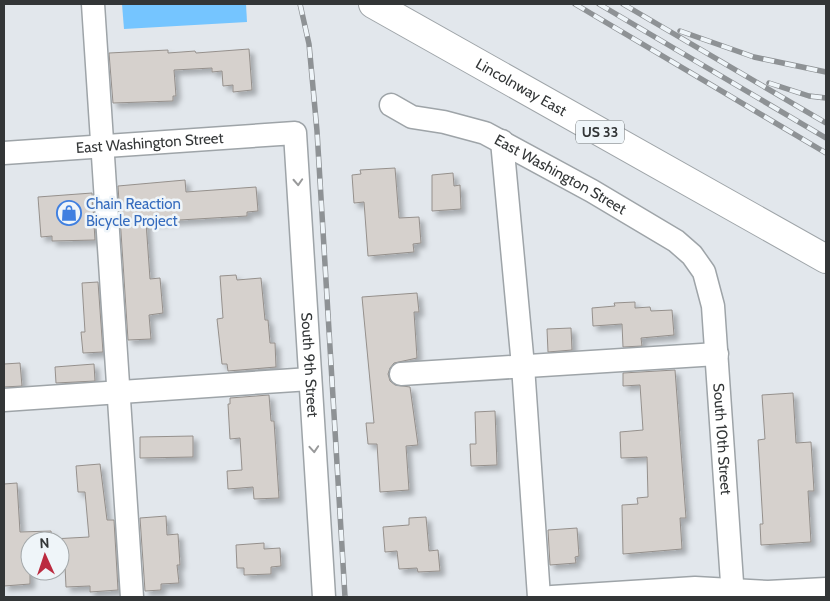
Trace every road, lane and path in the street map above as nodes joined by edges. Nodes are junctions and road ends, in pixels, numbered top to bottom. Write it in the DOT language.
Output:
graph roads {
  1 [pos="93,4"];
  2 [pos="373,4"];
  3 [pos="391,105"];
  4 [pos="295,133"];
  5 [pos="502,141"];
  6 [pos="101,146"];
  7 [pos="4,153"];
  8 [pos="826,259"];
  9 [pos="707,280"];
  10 [pos="717,354"];
  11 [pos="523,366"];
  12 [pos="401,374"];
  13 [pos="310,378"];
  14 [pos="118,393"];
  15 [pos="4,400"];
  16 [pos="826,589"];
  17 [pos="732,594"];
  18 [pos="132,597"];
  19 [pos="324,597"];
  20 [pos="539,597"];
  21 [pos="552,597"];
  1 -- 6 [label="street"];
  2 -- 8 [label="highway, Lincolnway East / US 33"];
  3 -- 5 [label="street, East Washington Street"];
  4 -- 6 [label="street, East Washington Street"];
  4 -- 13 [label="street, South 9th Street, one-way"];
  5 -- 9 [label="street, East Washington Street"];
  5 -- 11 [label="street"];
  6 -- 7 [label="street, East Washington Street"];
  6 -- 14 [label="street"];
  9 -- 10 [label="street, South 10th Street"];
  10 -- 11 [label="street"];
  10 -- 17 [label="street, South 10th Street"];
  11 -- 12 [label="street"];
  11 -- 20 [label="street"];
  13 -- 14 [label="street"];
  13 -- 19 [label="street, South 9th Street, one-way"];
  14 -- 15 [label="street"];
  14 -- 18 [label="street"];
  16 -- 17 [label="street"];
  17 -- 21 [label="street"];
}
